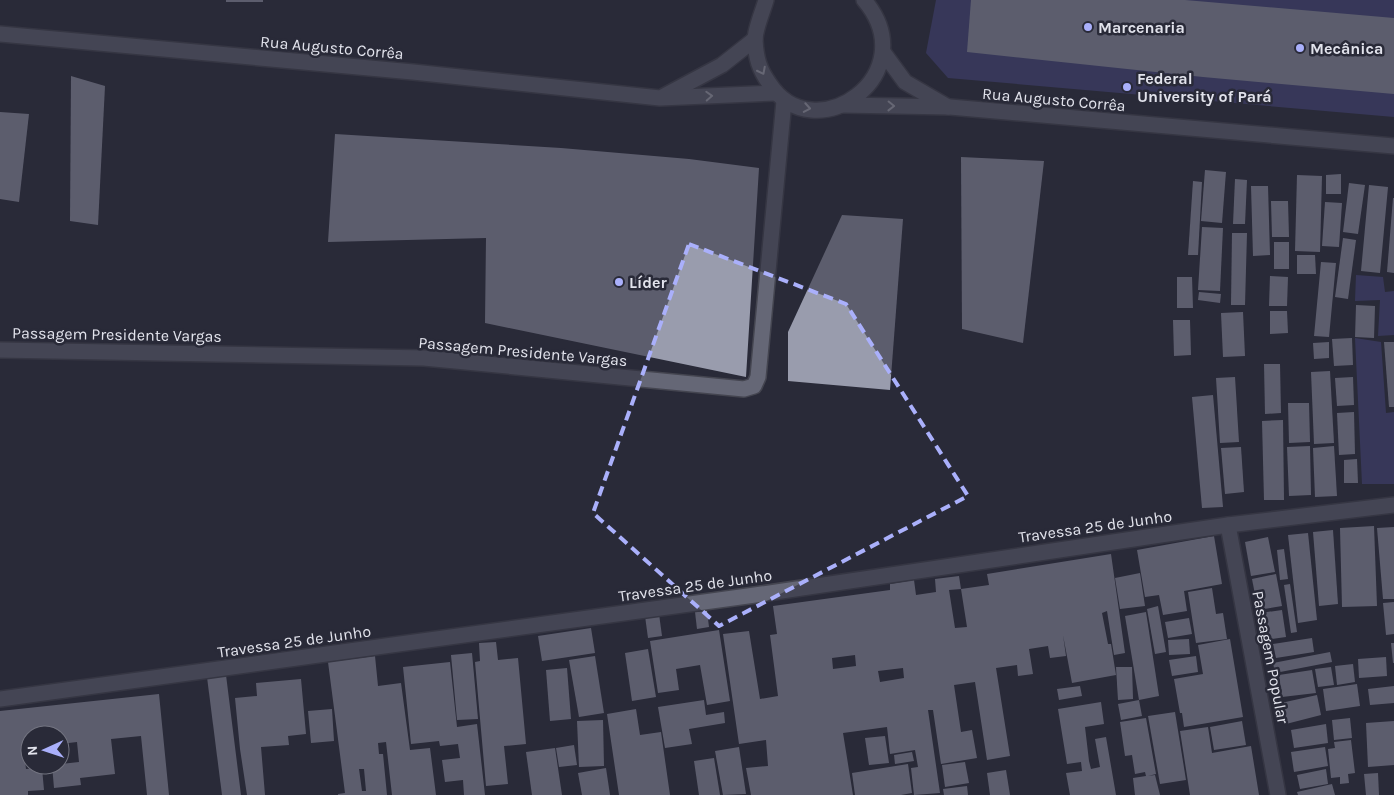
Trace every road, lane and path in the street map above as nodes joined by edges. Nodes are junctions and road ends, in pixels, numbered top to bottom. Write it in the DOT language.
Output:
graph roads {
  1 [pos="774,0"];
  2 [pos="864,0"];
  3 [pos="879,0"];
  4 [pos="764,7"];
  5 [pos="878,21"];
  6 [pos="0,34"];
  7 [pos="755,39"];
  8 [pos="883,52"];
  9 [pos="780,97"];
  10 [pos="660,98"];
  11 [pos="843,105"];
  12 [pos="950,107"];
  13 [pos="1394,146"];
  14 [pos="0,350"];
  15 [pos="1394,504"];
  16 [pos="1228,525"];
  17 [pos="0,699"];
  18 [pos="1278,795"];
  1 -- 4 [label="street"];
  2 -- 5 [label="street"];
  3 -- 5 [label="street"];
  4 -- 7 [label="street"];
  5 -- 8 [label="street"];
  6 -- 10 [label="street, Rua Augusto Corrêa"];
  7 -- 9 [label="street, one-way"];
  7 -- 10 [label="street"];
  8 -- 11 [label="street"];
  8 -- 12 [label="street, Rua Augusto Corrêa"];
  10 -- 9 [label="street, Rua Augusto Corrêa, one-way"];
  9 -- 11 [label="street, Rua Augusto Corrêa, one-way"];
  9 -- 14 [label="street, Passagem Presidente Vargas"];
  11 -- 12 [label="street, Rua Augusto Corrêa, one-way"];
  12 -- 13 [label="street, Rua Augusto Corrêa"];
  15 -- 16 [label="street, Travessa 25 de Junho"];
  16 -- 17 [label="street, Travessa 25 de Junho"];
  16 -- 18 [label="street, Passagem Popular"];
}
